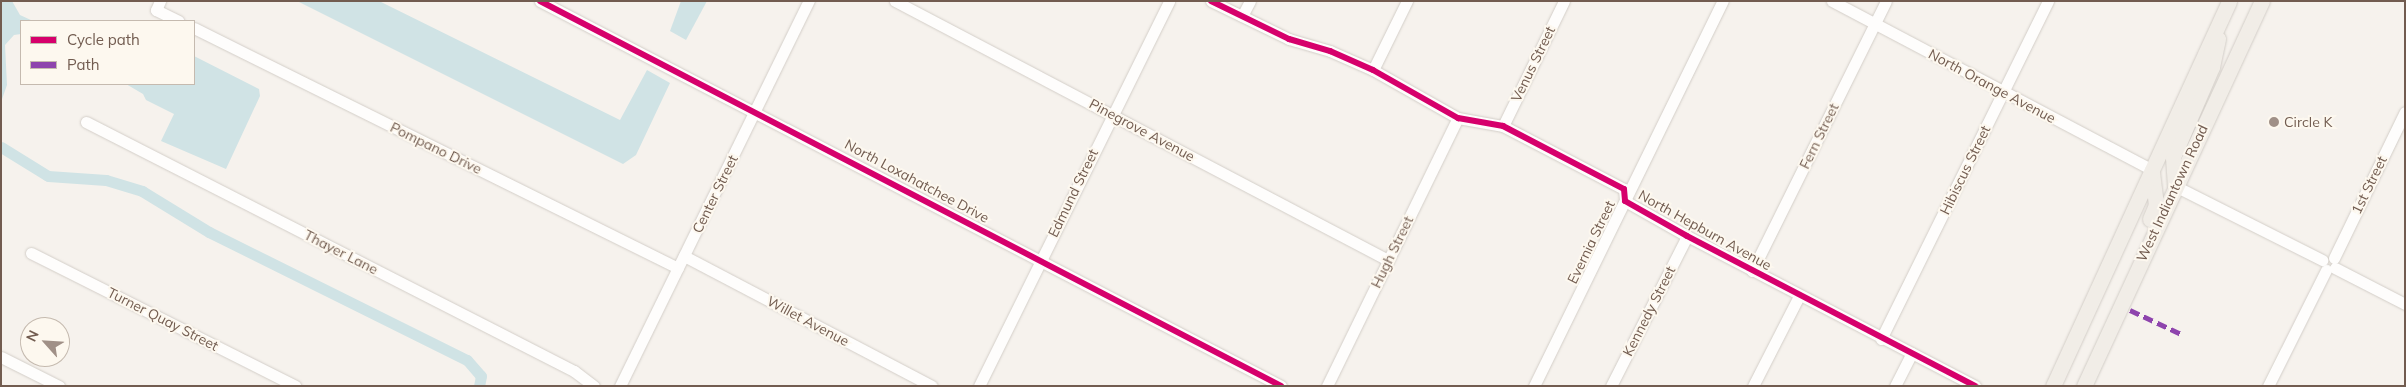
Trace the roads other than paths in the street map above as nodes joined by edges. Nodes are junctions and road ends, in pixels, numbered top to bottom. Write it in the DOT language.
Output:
graph roads {
  1 [pos="160,1"];
  2 [pos="540,1"];
  3 [pos="809,1"];
  4 [pos="895,1"];
  5 [pos="1169,1"];
  6 [pos="1212,1"];
  7 [pos="1250,1"];
  8 [pos="1408,1"];
  9 [pos="1564,1"];
  10 [pos="1724,1"];
  11 [pos="1832,1"];
  12 [pos="1886,1"];
  13 [pos="2048,1"];
  14 [pos="2229,1"];
  15 [pos="2262,1"];
  16 [pos="1242,16"];
  17 [pos="177,20"];
  18 [pos="1874,24"];
  19 [pos="195,28"];
  20 [pos="2217,28"];
  21 [pos="1374,70"];
  22 [pos="2003,92"];
  23 [pos="755,110"];
  24 [pos="2405,112"];
  25 [pos="1112,115"];
  26 [pos="1458,118"];
  27 [pos="86,122"];
  28 [pos="1503,126"];
  29 [pos="2152,170"];
  30 [pos="2175,186"];
  31 [pos="1625,201"];
  32 [pos="1687,236"];
  33 [pos="30,253"];
  34 [pos="684,256"];
  35 [pos="1040,260"];
  36 [pos="1388,260"];
  37 [pos="2329,264"];
  38 [pos="678,268"];
  39 [pos="1752,271"];
  40 [pos="1799,296"];
  41 [pos="2405,304"];
  42 [pos="1881,339"];
  43 [pos="1912,353"];
  44 [pos="1,357"];
  45 [pos="2094,362"];
  46 [pos="59,386"];
  47 [pos="296,386"];
  48 [pos="594,386"];
  49 [pos="620,386"];
  50 [pos="932,386"];
  51 [pos="979,386"];
  52 [pos="1281,386"];
  53 [pos="1327,386"];
  54 [pos="1534,386"];
  55 [pos="1611,386"];
  56 [pos="1754,386"];
  57 [pos="1895,386"];
  58 [pos="1975,386"];
  59 [pos="2053,386"];
  60 [pos="2084,386"];
  61 [pos="2268,386"];
  1 -- 17 [label="street"];
  2 -- 23 [label="street, North Loxahatchee Drive"];
  3 -- 23 [label="street, Center Street"];
  4 -- 25 [label="street, Pinegrove Avenue"];
  5 -- 25 [label="street, Edmund Street"];
  6 -- 16 [label="street, North Hepburn Avenue"];
  7 -- 16 [label="street"];
  8 -- 21 [label="street"];
  9 -- 28 [label="street, Venus Street"];
  10 -- 31 [label="street, Evernia Street"];
  11 -- 18 [label="street, North Orange Avenue"];
  12 -- 18 [label="street, Fern Street"];
  13 -- 22 [label="street, Hibiscus Street"];
  14 -- 20 [label="main road, West Indiantown Road"];
  15 -- 30 [label="main road, West Indiantown Road"];
  16 -- 21 [label="street, North Hepburn Avenue"];
  18 -- 22 [label="street, North Orange Avenue"];
  18 -- 39 [label="street, Fern Street"];
  19 -- 38 [label="street, Pompano Drive"];
  20 -- 29 [label="main road, West Indiantown Road"];
  20 -- 30 [label="main road"];
  21 -- 26 [label="street, North Hepburn Avenue"];
  22 -- 29 [label="street, North Orange Avenue"];
  22 -- 42 [label="street, Hibiscus Street"];
  23 -- 34 [label="street, Center Street"];
  23 -- 35 [label="street, North Loxahatchee Drive"];
  24 -- 37 [label="street, 1st Street"];
  25 -- 35 [label="street, Edmund Street"];
  25 -- 36 [label="street, Pinegrove Avenue"];
  26 -- 28 [label="street, North Hepburn Avenue"];
  26 -- 36 [label="street, Hugh Street"];
  27 -- 48 [label="street, Thayer Lane"];
  28 -- 31 [label="street, North Hepburn Avenue"];
  29 -- 45 [label="main road"];
  29 -- 59 [label="main road, West Indiantown Road"];
  30 -- 37 [label="street"];
  30 -- 45 [label="main road, West Indiantown Road"];
  31 -- 32 [label="street, North Hepburn Avenue"];
  31 -- 54 [label="street, Evernia Street"];
  32 -- 39 [label="street, North Hepburn Avenue"];
  32 -- 55 [label="street, Kennedy Street"];
  33 -- 47 [label="street, Turner Quay Street"];
  34 -- 38 [label="street, Center Street"];
  34 -- 50 [label="street, Willet Avenue"];
  35 -- 51 [label="street, Edmund Street"];
  35 -- 52 [label="street, North Loxahatchee Drive"];
  36 -- 53 [label="street, Hugh Street"];
  37 -- 41 [label="street"];
  37 -- 61 [label="street, 1st Street"];
  38 -- 49 [label="street, Center Street"];
  39 -- 40 [label="street, North Hepburn Avenue"];
  40 -- 42 [label="street, North Hepburn Avenue"];
  40 -- 56 [label="street"];
  42 -- 43 [label="street, North Hepburn Avenue"];
  43 -- 57 [label="street"];
  43 -- 58 [label="street, North Hepburn Avenue"];
  44 -- 46 [label="street"];
  45 -- 60 [label="main road, West Indiantown Road"];
}
